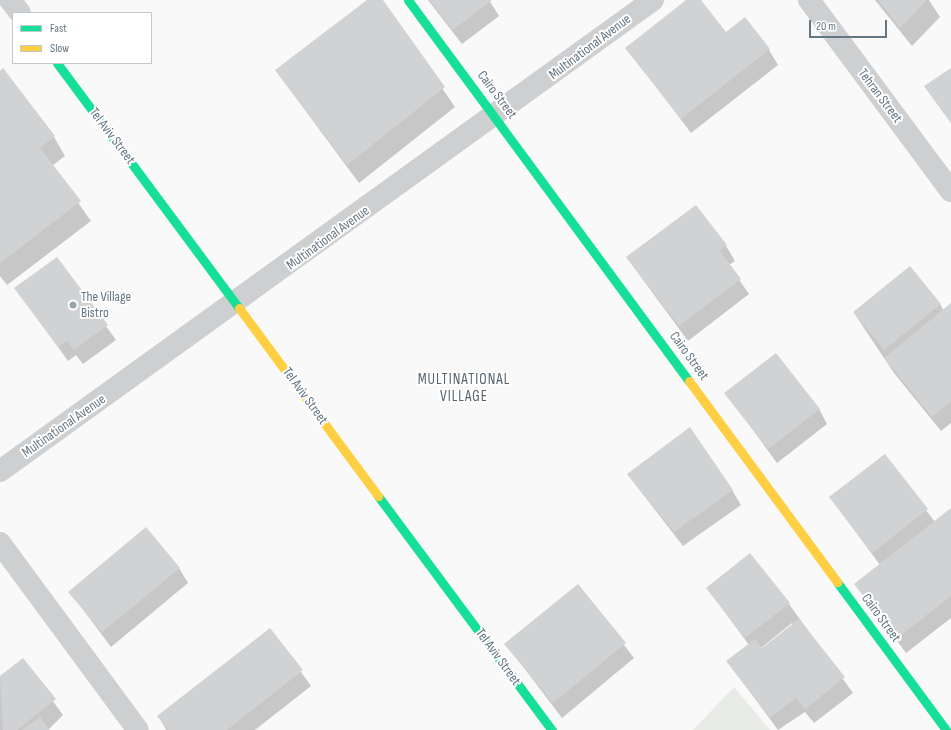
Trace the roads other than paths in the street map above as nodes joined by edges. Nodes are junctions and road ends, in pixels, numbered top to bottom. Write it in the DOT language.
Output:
graph roads {
  1 [pos="10,0"];
  2 [pos="408,0"];
  3 [pos="653,0"];
  4 [pos="809,0"];
  5 [pos="19,12"];
  6 [pos="58,64"];
  7 [pos="496,117"];
  8 [pos="951,191"];
  9 [pos="236,303"];
  10 [pos="0,471"];
  11 [pos="0,543"];
  12 [pos="138,730"];
  13 [pos="552,730"];
  14 [pos="946,730"];
  1 -- 5 [label="street"];
  2 -- 7 [label="street, Cairo Street"];
  3 -- 7 [label="street, Multinational Avenue"];
  4 -- 8 [label="street, Tehran Street"];
  6 -- 9 [label="street, Tel Aviv Street"];
  7 -- 9 [label="street, Multinational Avenue"];
  7 -- 14 [label="street, Cairo Street"];
  9 -- 10 [label="street, Multinational Avenue"];
  9 -- 13 [label="street, Tel Aviv Street"];
  11 -- 12 [label="street"];
}
